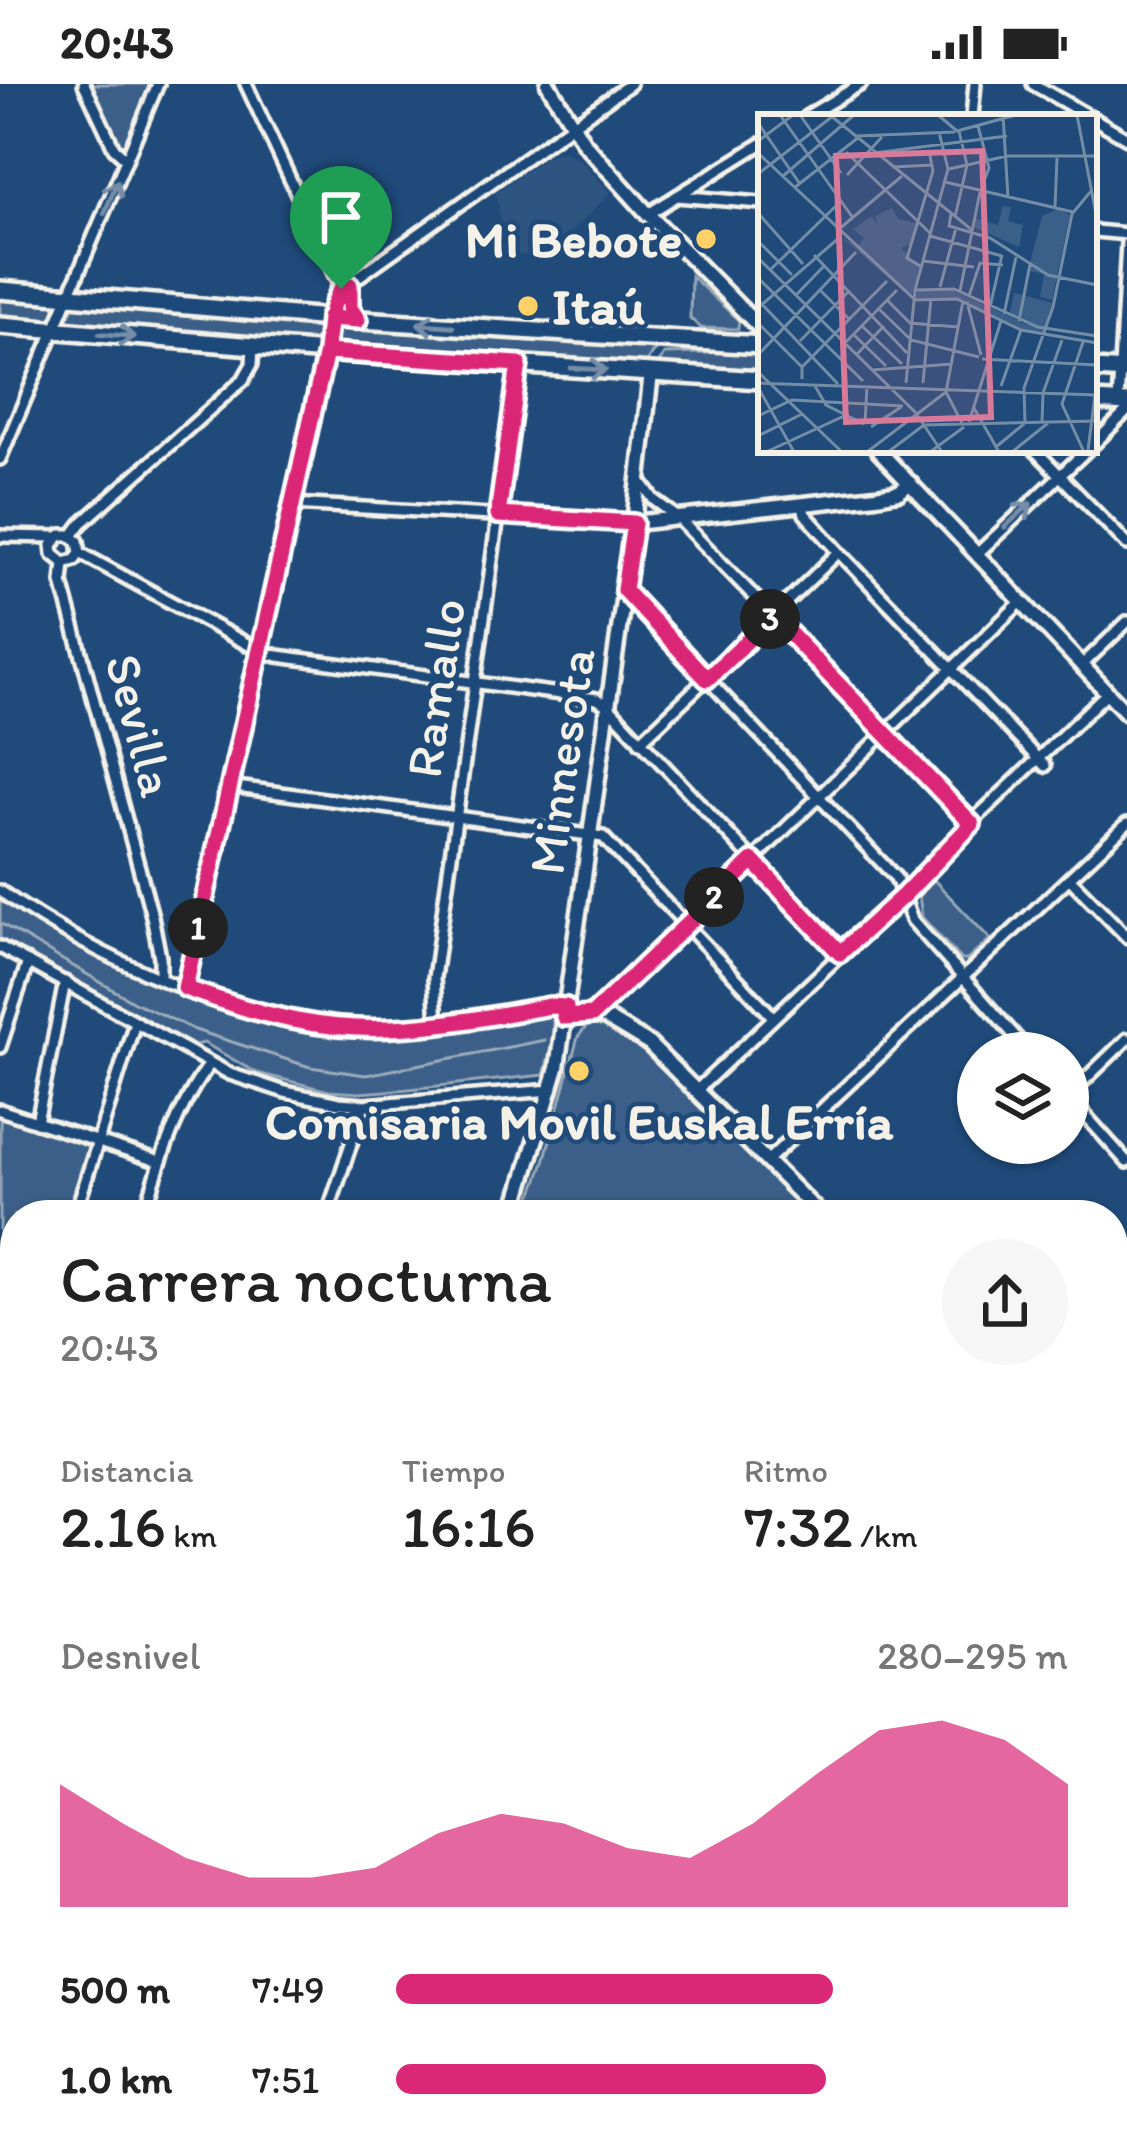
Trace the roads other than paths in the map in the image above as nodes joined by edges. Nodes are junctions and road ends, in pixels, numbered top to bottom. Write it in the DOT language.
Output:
graph roads {
  1 [pos="83,84"];
  2 [pos="158,84"];
  3 [pos="246,84"];
  4 [pos="548,84"];
  5 [pos="630,84"];
  6 [pos="861,84"];
  7 [pos="975,84"];
  8 [pos="1033,84"];
  9 [pos="811,114"];
  10 [pos="972,114"];
  11 [pos="1085,114"];
  12 [pos="1097,121"];
  13 [pos="573,125"];
  14 [pos="1127,138"];
  15 [pos="758,146"];
  16 [pos="126,159"];
  17 [pos="676,196"];
  18 [pos="758,203"];
  19 [pos="648,214"];
  20 [pos="1097,231"];
  21 [pos="1127,234"];
  22 [pos="1127,243"];
  23 [pos="346,287"];
  24 [pos="0,290"];
  25 [pos="70,296"];
  26 [pos="329,318"];
  27 [pos="358,320"];
  28 [pos="0,325"];
  29 [pos="758,326"];
  30 [pos="56,330"];
  31 [pos="731,343"];
  32 [pos="758,345"];
  33 [pos="253,347"];
  34 [pos="326,352"];
  35 [pos="519,364"];
  36 [pos="1123,371"];
  37 [pos="651,373"];
  38 [pos="758,380"];
  39 [pos="1124,406"];
  40 [pos="1097,440"];
  41 [pos="881,453"];
  42 [pos="1038,453"];
  43 [pos="1085,453"];
  44 [pos="0,459"];
  45 [pos="892,464"];
  46 [pos="1060,477"];
  47 [pos="639,479"];
  48 [pos="910,483"];
  49 [pos="876,496"];
  50 [pos="292,504"];
  51 [pos="802,504"];
  52 [pos="498,515"];
  53 [pos="676,517"];
  54 [pos="634,523"];
  55 [pos="0,536"];
  56 [pos="72,536"];
  57 [pos="23,537"];
  58 [pos="57,537"];
  59 [pos="1127,544"];
  60 [pos="839,552"];
  61 [pos="80,553"];
  62 [pos="53,554"];
  63 [pos="976,554"];
  64 [pos="64,563"];
  65 [pos="624,590"];
  66 [pos="1021,602"];
  67 [pos="773,616"];
  68 [pos="1127,622"];
  69 [pos="260,651"];
  70 [pos="1082,665"];
  71 [pos="954,669"];
  72 [pos="707,679"];
  73 [pos="476,681"];
  74 [pos="1108,692"];
  75 [pos="608,706"];
  76 [pos="1127,712"];
  77 [pos="886,734"];
  78 [pos="640,742"];
  79 [pos="1041,762"];
  80 [pos="229,786"];
  81 [pos="819,797"];
  82 [pos="456,817"];
  83 [pos="972,824"];
  84 [pos="1127,824"];
  85 [pos="590,834"];
  86 [pos="753,861"];
  87 [pos="1070,879"];
  88 [pos="0,891"];
  89 [pos="904,895"];
  90 [pos="686,924"];
  91 [pos="1127,937"];
  92 [pos="0,947"];
  93 [pos="840,953"];
  94 [pos="28,962"];
  95 [pos="963,977"];
  96 [pos="160,978"];
  97 [pos="65,982"];
  98 [pos="185,988"];
  99 [pos="565,1012"];
  100 [pos="592,1015"];
  101 [pos="772,1017"];
  102 [pos="135,1022"];
  103 [pos="436,1023"];
  104 [pos="1011,1032"];
  105 [pos="1127,1039"];
  106 [pos="0,1047"];
  107 [pos="210,1064"];
  108 [pos="1089,1076"];
  109 [pos="552,1090"];
  110 [pos="698,1090"];
  111 [pos="364,1105"];
  112 [pos="0,1110"];
  113 [pos="1089,1119"];
  114 [pos="37,1122"];
  115 [pos="98,1142"];
  116 [pos="767,1161"];
  117 [pos="160,1162"];
  118 [pos="1127,1162"];
  119 [pos="80,1200"];
  120 [pos="149,1200"];
  121 [pos="332,1200"];
  122 [pos="518,1200"];
  123 [pos="806,1200"];
  1 -- 16 [label="street"];
  2 -- 16 [label="street"];
  3 -- 23 [label="street"];
  4 -- 13 [label="street"];
  5 -- 13 [label="street"];
  6 -- 9 [label="street"];
  7 -- 10 [label="street"];
  8 -- 11 [label="street"];
  12 -- 14 [label="street"];
  13 -- 19 [label="street"];
  13 -- 23 [label="street"];
  15 -- 17 [label="street"];
  25 -- 16 [label="street, one-way"];
  17 -- 18 [label="street"];
  17 -- 19 [label="street"];
  19 -- 29 [label="street"];
  20 -- 21 [label="street"];
  22 -- 36 [label="street"];
  23 -- 26 [label="street"];
  23 -- 27 [label="street"];
  24 -- 25 [label="main road"];
  25 -- 26 [label="main road"];
  25 -- 30 [label="street"];
  26 -- 27 [label="main road"];
  26 -- 34 [label="street"];
  31 -- 27 [label="main road, one-way"];
  28 -- 30 [label="main road"];
  30 -- 33 [label="main road, one-way"];
  30 -- 44 [label="street"];
  31 -- 32 [label="main road"];
  31 -- 37 [label="main road"];
  33 -- 34 [label="main road"];
  33 -- 56 [label="street"];
  34 -- 35 [label="main road"];
  34 -- 50 [label="street"];
  35 -- 37 [label="main road, one-way"];
  35 -- 52 [label="street, Ramallo"];
  36 -- 39 [label="street"];
  37 -- 38 [label="main road"];
  37 -- 47 [label="street, Minnesota"];
  39 -- 40 [label="street"];
  41 -- 45 [label="street"];
  42 -- 46 [label="street"];
  43 -- 46 [label="street"];
  45 -- 48 [label="street"];
  45 -- 49 [label="street"];
  46 -- 59 [label="street"];
  63 -- 46 [label="street, one-way"];
  47 -- 53 [label="street"];
  47 -- 54 [label="street, Minnesota"];
  48 -- 49 [label="street"];
  48 -- 63 [label="street"];
  49 -- 51 [label="street"];
  50 -- 52 [label="street"];
  50 -- 69 [label="street"];
  51 -- 53 [label="street"];
  51 -- 60 [label="street"];
  52 -- 54 [label="street"];
  52 -- 73 [label="street, Ramallo"];
  53 -- 54 [label="street"];
  53 -- 67 [label="street"];
  54 -- 65 [label="street, Minnesota"];
  55 -- 57 [label="street"];
  56 -- 58 [label="street"];
  56 -- 61 [label="street"];
  57 -- 58 [label="street"];
  57 -- 62 [label="street"];
  58 -- 62 [label="street"];
  60 -- 67 [label="street"];
  60 -- 71 [label="street"];
  61 -- 64 [label="street"];
  61 -- 69 [label="street"];
  62 -- 64 [label="street"];
  63 -- 66 [label="street"];
  64 -- 96 [label="street, Sevilla"];
  65 -- 72 [label="street"];
  65 -- 75 [label="street, Minnesota"];
  66 -- 70 [label="street"];
  66 -- 71 [label="street"];
  67 -- 72 [label="street"];
  67 -- 77 [label="street"];
  68 -- 70 [label="street"];
  69 -- 73 [label="street"];
  69 -- 80 [label="street"];
  70 -- 74 [label="street"];
  71 -- 77 [label="street"];
  71 -- 79 [label="street"];
  72 -- 78 [label="street"];
  72 -- 81 [label="street"];
  73 -- 75 [label="street"];
  73 -- 82 [label="street, Ramallo"];
  74 -- 76 [label="street"];
  74 -- 79 [label="street"];
  75 -- 78 [label="street"];
  75 -- 85 [label="street, Minnesota"];
  77 -- 81 [label="street"];
  77 -- 83 [label="street"];
  78 -- 86 [label="street"];
  79 -- 83 [label="street"];
  80 -- 82 [label="street"];
  80 -- 98 [label="street"];
  81 -- 86 [label="street"];
  81 -- 89 [label="street"];
  82 -- 85 [label="street"];
  82 -- 103 [label="street, Ramallo"];
  83 -- 89 [label="street"];
  84 -- 87 [label="street"];
  85 -- 90 [label="street"];
  85 -- 99 [label="street, Minnesota"];
  86 -- 90 [label="street"];
  86 -- 93 [label="street"];
  87 -- 91 [label="street"];
  87 -- 95 [label="street"];
  88 -- 96 [label="street"];
  89 -- 93 [label="street"];
  89 -- 95 [label="street"];
  90 -- 100 [label="street"];
  90 -- 101 [label="street"];
  92 -- 94 [label="street"];
  93 -- 101 [label="street"];
  94 -- 97 [label="street"];
  94 -- 106 [label="street"];
  95 -- 104 [label="street"];
  95 -- 116 [label="street"];
  96 -- 98 [label="street"];
  97 -- 102 [label="street"];
  97 -- 114 [label="street"];
  98 -- 103 [label="street"];
  99 -- 100 [label="street"];
  99 -- 103 [label="street"];
  99 -- 109 [label="street, Minnesota"];
  100 -- 110 [label="street"];
  101 -- 110 [label="street"];
  102 -- 107 [label="street"];
  102 -- 115 [label="street"];
  105 -- 108 [label="street"];
  107 -- 111 [label="street"];
  107 -- 117 [label="street"];
  109 -- 111 [label="street"];
  109 -- 122 [label="street, Minnesota"];
  110 -- 116 [label="street"];
  111 -- 121 [label="street"];
  112 -- 114 [label="street"];
  113 -- 118 [label="street"];
  114 -- 115 [label="street"];
  115 -- 117 [label="street"];
  115 -- 119 [label="street"];
  116 -- 123 [label="street"];
  117 -- 120 [label="street"];
}
